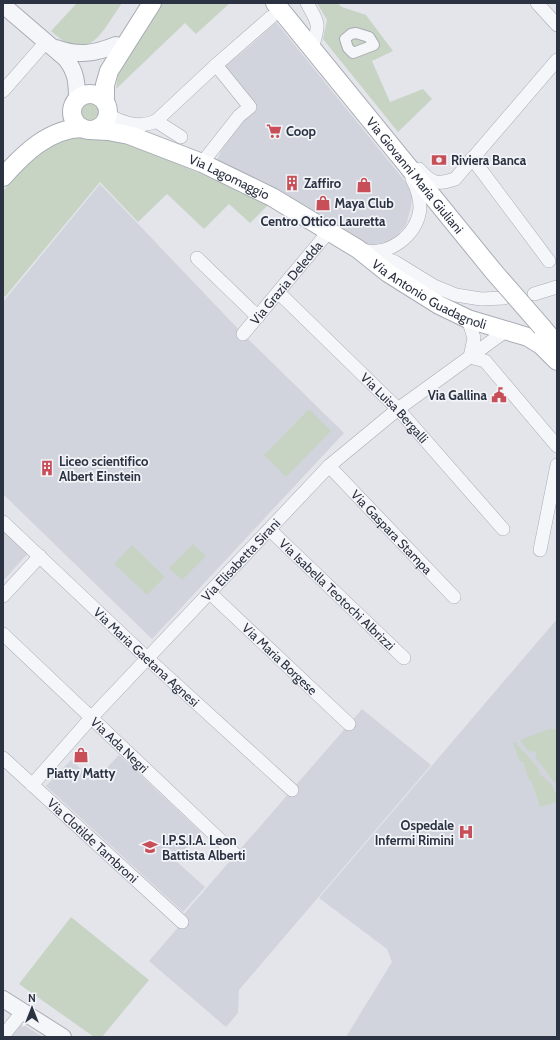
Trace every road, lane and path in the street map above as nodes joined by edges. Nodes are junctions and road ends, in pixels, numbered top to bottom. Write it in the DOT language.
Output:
graph roads {
  1 [pos="143,3"];
  2 [pos="152,3"];
  3 [pos="307,3"];
  4 [pos="537,3"];
  5 [pos="3,5"];
  6 [pos="273,10"];
  7 [pos="557,25"];
  8 [pos="47,44"];
  9 [pos="116,45"];
  10 [pos="312,48"];
  11 [pos="557,60"];
  12 [pos="216,65"];
  13 [pos="3,91"];
  14 [pos="91,103"];
  15 [pos="156,121"];
  16 [pos="86,129"];
  17 [pos="181,137"];
  18 [pos="395,151"];
  19 [pos="472,158"];
  20 [pos="3,160"];
  21 [pos="202,163"];
  22 [pos="3,177"];
  23 [pos="330,230"];
  24 [pos="364,251"];
  25 [pos="197,258"];
  26 [pos="549,261"];
  27 [pos="557,287"];
  28 [pos="279,293"];
  29 [pos="534,294"];
  30 [pos="504,298"];
  31 [pos="258,317"];
  32 [pos="468,319"];
  33 [pos="507,330"];
  34 [pos="243,334"];
  35 [pos="557,345"];
  36 [pos="470,357"];
  37 [pos="557,361"];
  38 [pos="398,409"];
  39 [pos="557,446"];
  40 [pos="557,465"];
  41 [pos="329,466"];
  42 [pos="3,522"];
  43 [pos="503,529"];
  44 [pos="270,530"];
  45 [pos="540,550"];
  46 [pos="40,556"];
  47 [pos="210,593"];
  48 [pos="3,596"];
  49 [pos="454,597"];
  50 [pos="3,634"];
  51 [pos="147,658"];
  52 [pos="404,658"];
  53 [pos="90,719"];
  54 [pos="349,724"];
  55 [pos="3,758"];
  56 [pos="32,785"];
  57 [pos="292,790"];
  58 [pos="236,855"];
  59 [pos="182,922"];
  60 [pos="3,999"];
  61 [pos="23,1011"];
  62 [pos="3,1036"];
  63 [pos="63,1037"];
  1 -- 9 [label="main road"];
  2 -- 14 [label="main road"];
  3 -- 10 [label="street"];
  4 -- 7 [label="street"];
  5 -- 8 [label="street"];
  6 -- 10 [label="main road, Via Giovanni Maria Giuliani"];
  6 -- 12 [label="street"];
  8 -- 9 [label="street"];
  8 -- 13 [label="street"];
  8 -- 14 [label="street"];
  9 -- 14 [label="main road"];
  10 -- 18 [label="main road, Via Giovanni Maria Giuliani"];
  11 -- 19 [label="street"];
  12 -- 15 [label="street"];
  12 -- 21 [label="street"];
  14 -- 15 [label="street"];
  14 -- 16 [label="main road"];
  14 -- 16 [label="main road"];
  14 -- 20 [label="main road"];
  15 -- 17 [label="street"];
  16 -- 21 [label="main road, Via Lagomaggio"];
  16 -- 22 [label="main road"];
  18 -- 19 [label="street"];
  18 -- 24 [label="street"];
  18 -- 35 [label="main road, Via Giovanni Maria Giuliani, bridge"];
  19 -- 26 [label="street"];
  21 -- 23 [label="main road, Via Lagomaggio"];
  23 -- 24 [label="main road, Via Lagomaggio"];
  23 -- 28 [label="street, Via Grazia Deledda"];
  24 -- 30 [label="street, Via Antonio Guadagnoli"];
  24 -- 32 [label="main road, Via Antonio Guadagnoli"];
  25 -- 31 [label="street"];
  27 -- 29 [label="street"];
  28 -- 31 [label="street, Via Grazia Deledda"];
  28 -- 38 [label="street, Via Luisa Bergalli"];
  31 -- 34 [label="street, Via Grazia Deledda"];
  32 -- 33 [label="main road, Via Antonio Guadagnoli"];
  32 -- 36 [label="street"];
  33 -- 36 [label="street, Via Elisabetta Sirani"];
  33 -- 37 [label="main road, Via Antonio Guadagnoli"];
  36 -- 38 [label="street, Via Elisabetta Sirani"];
  36 -- 39 [label="street"];
  38 -- 41 [label="street, Via Elisabetta Sirani"];
  38 -- 43 [label="street, Via Luisa Bergalli"];
  40 -- 45 [label="street"];
  41 -- 44 [label="street, Via Elisabetta Sirani"];
  41 -- 49 [label="street, Via Gaspara Stampa"];
  42 -- 46 [label="street, Via Maria Gaetana Agnesi"];
  44 -- 47 [label="street, Via Elisabetta Sirani"];
  44 -- 52 [label="street, Via Isabella Teotochi Albrizzi"];
  46 -- 48 [label="street"];
  46 -- 51 [label="street, Via Maria Gaetana Agnesi"];
  47 -- 51 [label="street, Via Elisabetta Sirani"];
  47 -- 54 [label="street, Via Maria Borgese"];
  50 -- 53 [label="street, Via Ada Negri"];
  51 -- 53 [label="street, Via Elisabetta Sirani"];
  51 -- 57 [label="street, Via Maria Gaetana Agnesi"];
  53 -- 56 [label="street, Via Elisabetta Sirani"];
  53 -- 58 [label="street, Via Ada Negri"];
  55 -- 56 [label="street, Via Clotilde Tambroni"];
  56 -- 59 [label="street, Via Clotilde Tambroni"];
  60 -- 61 [label="street"];
  61 -- 62 [label="street"];
  61 -- 63 [label="street"];
}
